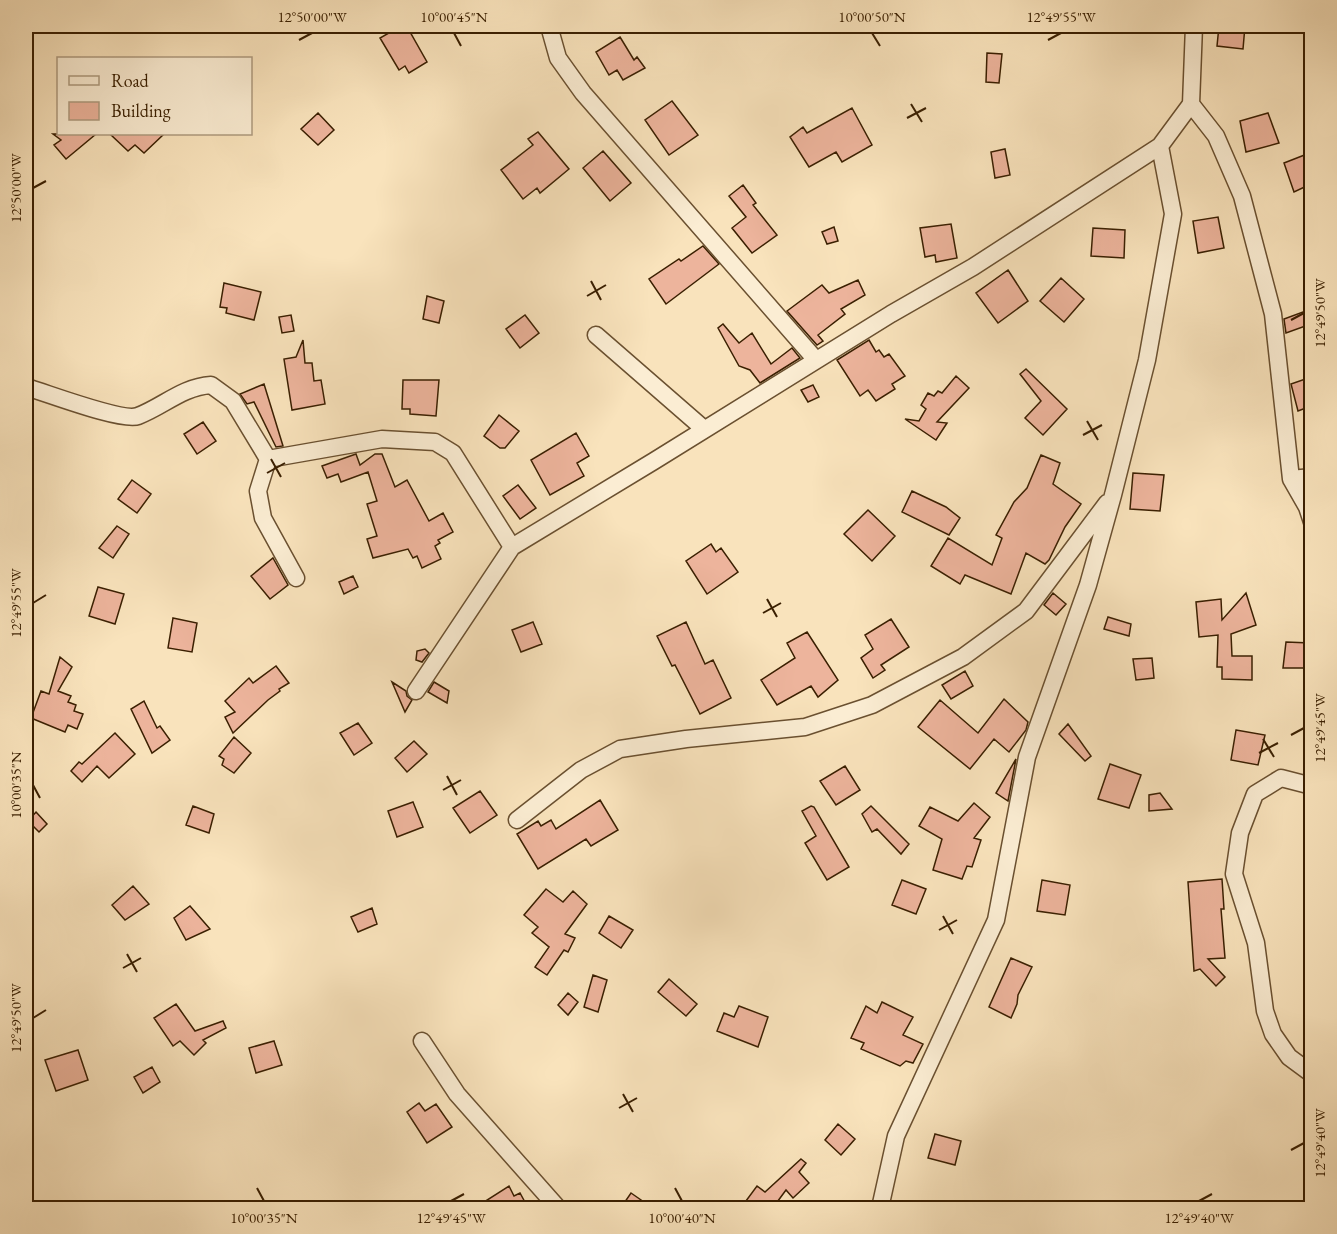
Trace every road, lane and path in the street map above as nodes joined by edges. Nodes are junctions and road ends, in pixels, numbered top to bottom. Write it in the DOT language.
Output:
graph roads {
  1 [pos="549,26"];
  2 [pos="1194,26"];
  3 [pos="1191,104"];
  4 [pos="1160,146"];
  5 [pos="596,335"];
  6 [pos="816,360"];
  7 [pos="26,387"];
  8 [pos="705,429"];
  9 [pos="268,459"];
  10 [pos="1311,477"];
  11 [pos="1291,479"];
  12 [pos="1113,495"];
  13 [pos="1311,522"];
  14 [pos="512,547"];
  15 [pos="296,578"];
  16 [pos="416,691"];
  17 [pos="1311,786"];
  18 [pos="517,820"];
  19 [pos="422,1041"];
  20 [pos="1311,1074"];
  21 [pos="558,1209"];
  22 [pos="880,1209"];
  1 -- 6 [label="street"];
  2 -- 3 [label="street"];
  3 -- 4 [label="street"];
  3 -- 11 [label="street"];
  4 -- 6 [label="street"];
  4 -- 12 [label="street"];
  5 -- 8 [label="street"];
  6 -- 8 [label="street"];
  7 -- 9 [label="street"];
  8 -- 14 [label="street"];
  9 -- 14 [label="street"];
  9 -- 15 [label="street"];
  10 -- 11 [label="street"];
  11 -- 13 [label="street"];
  12 -- 18 [label="street"];
  12 -- 22 [label="street"];
  14 -- 16 [label="street"];
  17 -- 20 [label="street"];
  19 -- 21 [label="street"];
}
